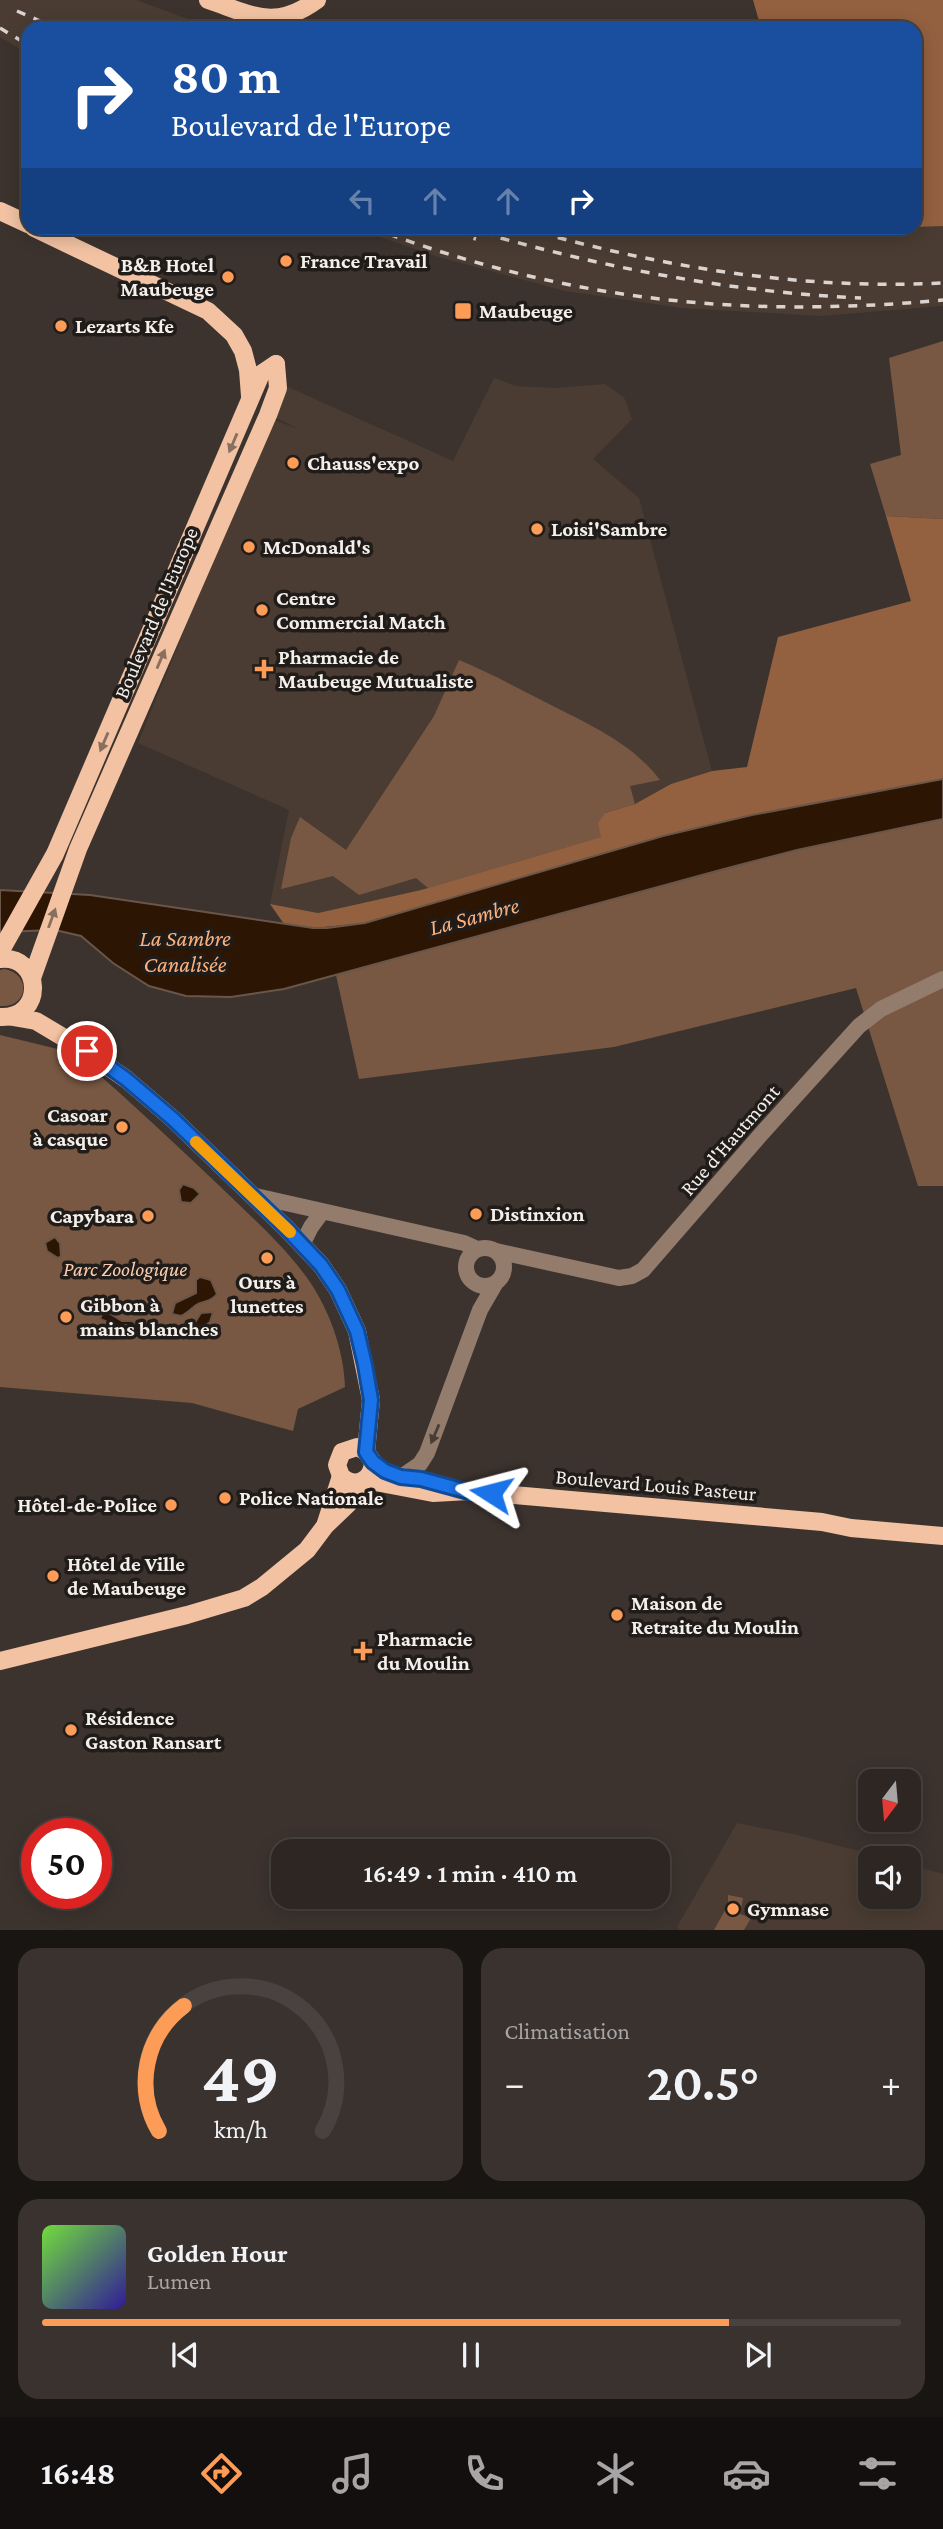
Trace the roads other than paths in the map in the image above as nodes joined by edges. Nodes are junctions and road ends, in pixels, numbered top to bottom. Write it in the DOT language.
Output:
graph roads {
  1 [pos="208,0"];
  2 [pos="317,0"];
  3 [pos="0,211"];
  4 [pos="21,222"];
  5 [pos="49,235"];
  6 [pos="243,351"];
  7 [pos="276,364"];
  8 [pos="250,397"];
  9 [pos="1,953"];
  10 [pos="32,978"];
  11 [pos="943,979"];
  12 [pos="32,997"];
  13 [pos="6,1017"];
  14 [pos="83,1049"];
  15 [pos="251,1195"];
  16 [pos="322,1212"];
  17 [pos="440,1238"];
  18 [pos="302,1245"];
  19 [pos="477,1249"];
  20 [pos="496,1251"];
  21 [pos="536,1259"];
  22 [pos="466,1262"];
  23 [pos="500,1277"];
  24 [pos="472,1282"];
  25 [pos="480,1310"];
  26 [pos="364,1454"];
  27 [pos="341,1476"];
  28 [pos="401,1477"];
  29 [pos="363,1481"];
  30 [pos="469,1492"];
  31 [pos="326,1526"];
  32 [pos="943,1536"];
  33 [pos="0,1661"];
  1 -- 2 [label="main road"];
  3 -- 4 [label="main road"];
  5 -- 6 [label="main road"];
  6 -- 7 [label="main road"];
  6 -- 8 [label="main road"];
  7 -- 8 [label="main road"];
  10 -- 7 [label="main road, Boulevard de l'Europe, one-way"];
  8 -- 9 [label="main road, one-way"];
  9 -- 10 [label="main road"];
  10 -- 12 [label="main road, Boulevard de l'Europe"];
  11 -- 21 [label="street, Rue d'Hautmont"];
  12 -- 13 [label="main road"];
  12 -- 14 [label="main road"];
  13 -- 14 [label="main road"];
  14 -- 15 [label="main road"];
  15 -- 16 [label="street"];
  15 -- 18 [label="main road"];
  16 -- 17 [label="street"];
  16 -- 18 [label="street"];
  17 -- 19 [label="street"];
  17 -- 22 [label="street"];
  18 -- 26 [label="main road"];
  19 -- 20 [label="street"];
  19 -- 22 [label="street"];
  20 -- 21 [label="street, Rue d'Hautmont"];
  20 -- 23 [label="street"];
  21 -- 23 [label="street"];
  22 -- 24 [label="street"];
  23 -- 24 [label="street"];
  23 -- 25 [label="street"];
  24 -- 25 [label="street"];
  25 -- 28 [label="street, one-way"];
  26 -- 27 [label="main road"];
  26 -- 28 [label="main road"];
  26 -- 29 [label="main road"];
  27 -- 29 [label="main road"];
  27 -- 31 [label="main road"];
  28 -- 30 [label="main road"];
  29 -- 30 [label="main road, Boulevard Louis Pasteur"];
  29 -- 31 [label="main road"];
  30 -- 32 [label="main road, Boulevard Louis Pasteur"];
  31 -- 33 [label="main road"];
}
